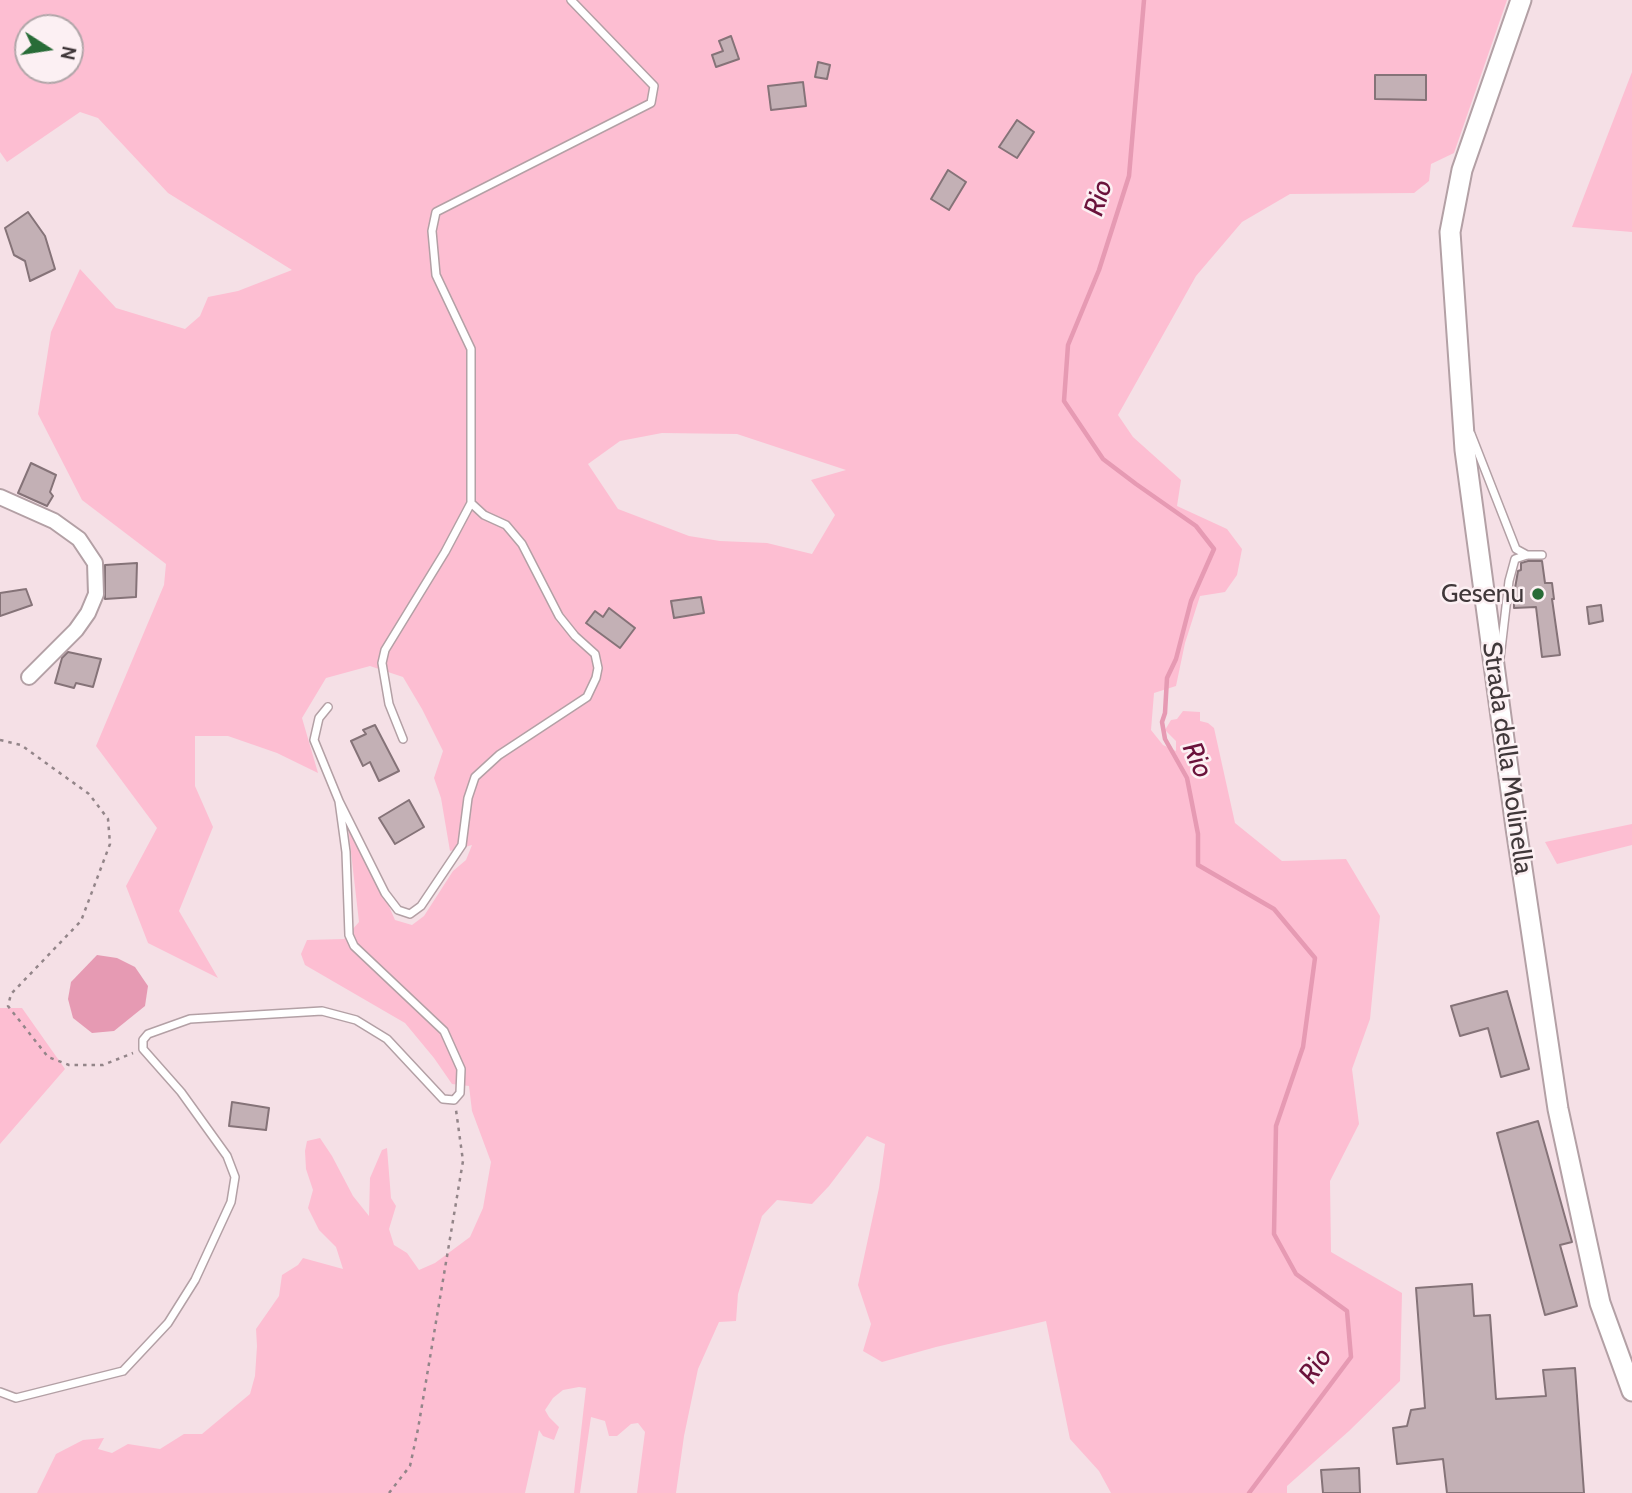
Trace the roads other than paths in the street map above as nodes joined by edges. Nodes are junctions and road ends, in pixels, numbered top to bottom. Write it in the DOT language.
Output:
graph roads {
  1 [pos="571,0"];
  2 [pos="1521,0"];
  3 [pos="1463,413"];
  4 [pos="0,497"];
  5 [pos="471,503"];
  6 [pos="1527,555"];
  7 [pos="1542,555"];
  8 [pos="29,677"];
  9 [pos="1497,680"];
  10 [pos="327,708"];
  11 [pos="403,740"];
  12 [pos="339,801"];
  13 [pos="219,1126"];
  14 [pos="212,1135"];
  15 [pos="1632,1391"];
  16 [pos="0,1392"];
  1 -- 5 [label="lane"];
  2 -- 3 [label="main road, Strada della Molinella"];
  3 -- 6 [label="lane"];
  3 -- 9 [label="main road, Strada della Molinella"];
  4 -- 8 [label="street"];
  5 -- 11 [label="lane"];
  5 -- 12 [label="lane"];
  6 -- 7 [label="lane"];
  6 -- 9 [label="lane"];
  9 -- 15 [label="main road, Strada della Molinella"];
  10 -- 12 [label="lane"];
  12 -- 14 [label="lane"];
  13 -- 14 [label="lane"];
  14 -- 16 [label="lane"];
}
